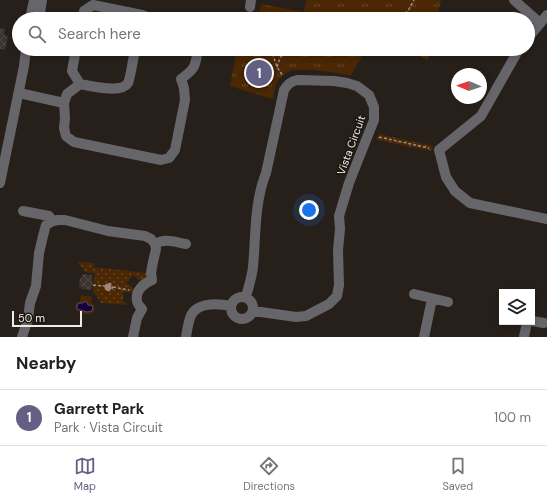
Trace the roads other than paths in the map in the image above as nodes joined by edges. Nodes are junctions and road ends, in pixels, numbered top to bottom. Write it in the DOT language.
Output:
graph roads {
  1 [pos="34,0"];
  2 [pos="42,0"];
  3 [pos="514,0"];
  4 [pos="31,12"];
  5 [pos="40,12"];
  6 [pos="84,12"];
  7 [pos="121,12"];
  8 [pos="528,12"];
  9 [pos="547,15"];
  10 [pos="535,19"];
  11 [pos="540,23"];
  12 [pos="535,29"];
  13 [pos="25,56"];
  14 [pos="28,56"];
  15 [pos="75,56"];
  16 [pos="134,56"];
  17 [pos="197,56"];
  18 [pos="515,56"];
  19 [pos="24,66"];
  20 [pos="80,84"];
  21 [pos="19,93"];
  22 [pos="64,102"];
  23 [pos="0,183"];
  24 [pos="23,211"];
  25 [pos="547,219"];
  26 [pos="53,221"];
  27 [pos="155,244"];
  28 [pos="186,244"];
  29 [pos="414,294"];
  30 [pos="246,298"];
  31 [pos="432,299"];
  32 [pos="448,302"];
  33 [pos="231,306"];
  34 [pos="253,312"];
  35 [pos="535,322"];
  36 [pos="544,323"];
  37 [pos="527,325"];
  38 [pos="22,337"];
  39 [pos="133,337"];
  40 [pos="186,337"];
  41 [pos="424,337"];
  42 [pos="524,337"];
  1 -- 4 [label="street"];
  2 -- 5 [label="street"];
  3 -- 8 [label="street"];
  6 -- 7 [label="street"];
  9 -- 11 [label="street"];
  10 -- 11 [label="street"];
  11 -- 12 [label="street"];
  13 -- 19 [label="street"];
  14 -- 19 [label="street"];
  15 -- 20 [label="street"];
  16 -- 20 [label="street"];
  17 -- 22 [label="street"];
  18 -- 25 [label="street"];
  19 -- 21 [label="street"];
  20 -- 22 [label="street"];
  21 -- 22 [label="street"];
  21 -- 23 [label="street"];
  24 -- 26 [label="street"];
  26 -- 27 [label="street"];
  26 -- 38 [label="street"];
  27 -- 28 [label="street"];
  27 -- 39 [label="street"];
  29 -- 31 [label="street"];
  30 -- 33 [label="street"];
  30 -- 34 [label="street"];
  30 -- 34 [label="street, Vista Circuit"];
  31 -- 32 [label="street"];
  31 -- 41 [label="street"];
  33 -- 34 [label="street"];
  33 -- 40 [label="street"];
  35 -- 36 [label="street"];
  37 -- 42 [label="street"];
}
